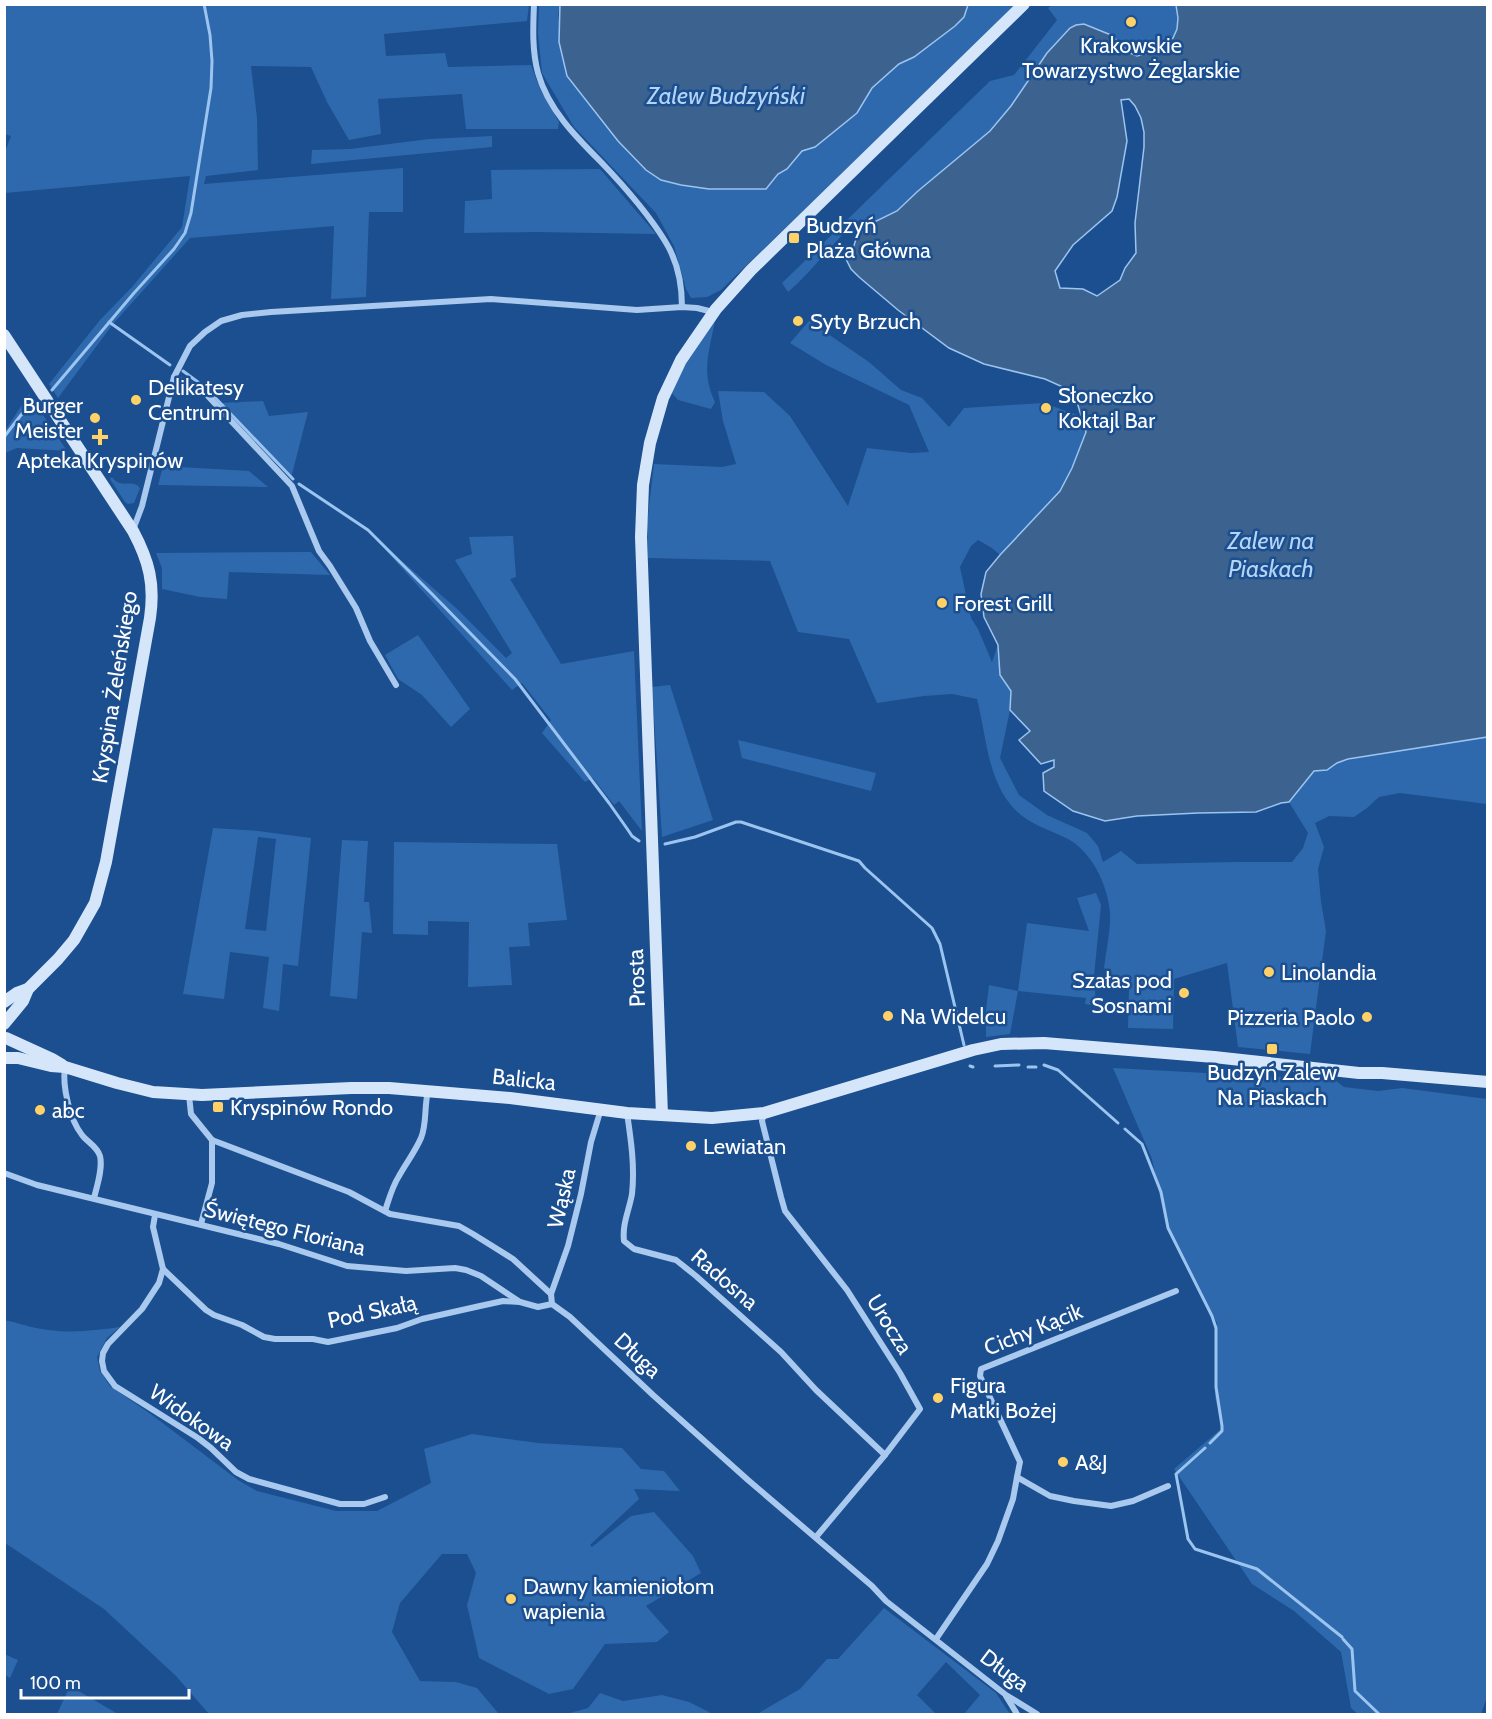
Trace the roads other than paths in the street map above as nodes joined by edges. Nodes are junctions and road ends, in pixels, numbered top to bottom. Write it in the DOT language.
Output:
graph roads {
  1 [pos="534,4"];
  2 [pos="1024,4"];
  3 [pos="682,307"];
  4 [pos="713,312"];
  5 [pos="4,335"];
  6 [pos="176,375"];
  7 [pos="133,531"];
  8 [pos="396,685"];
  9 [pos="28,989"];
  10 [pos="4,1002"];
  11 [pos="4,1024"];
  12 [pos="5,1038"];
  13 [pos="4,1058"];
  14 [pos="65,1067"];
  15 [pos="1488,1083"];
  16 [pos="428,1090"];
  17 [pos="189,1095"];
  18 [pos="601,1109"];
  19 [pos="627,1113"];
  20 [pos="764,1113"];
  21 [pos="662,1115"];
  22 [pos="212,1140"];
  23 [pos="4,1173"];
  24 [pos="94,1198"];
  25 [pos="385,1211"];
  26 [pos="155,1215"];
  27 [pos="201,1224"];
  28 [pos="163,1269"];
  29 [pos="1176,1291"];
  30 [pos="551,1294"];
  31 [pos="520,1302"];
  32 [pos="552,1304"];
  33 [pos="885,1455"];
  34 [pos="1017,1477"];
  35 [pos="1168,1486"];
  36 [pos="385,1497"];
  37 [pos="816,1537"];
  38 [pos="936,1639"];
  39 [pos="1006,1695"];
  40 [pos="1017,1714"];
  41 [pos="1037,1714"];
  1 -- 3 [label="street"];
  2 -- 4 [label="main road, Prosta"];
  3 -- 4 [label="street"];
  3 -- 6 [label="street"];
  4 -- 21 [label="main road, Prosta"];
  5 -- 7 [label="main road, Kryspina Żeleńskiego"];
  6 -- 7 [label="street"];
  6 -- 8 [label="street"];
  7 -- 9 [label="main road, Kryspina Żeleńskiego"];
  9 -- 10 [label="main road, Kryspina Żeleńskiego"];
  9 -- 11 [label="main road, Kryspina Żeleńskiego"];
  12 -- 14 [label="main road, Balicka"];
  13 -- 14 [label="main road, Balicka"];
  14 -- 17 [label="main road, Balicka"];
  14 -- 24 [label="street"];
  15 -- 20 [label="main road, Balicka"];
  16 -- 17 [label="main road, Balicka"];
  16 -- 18 [label="main road, Balicka"];
  16 -- 25 [label="street"];
  17 -- 22 [label="street"];
  18 -- 19 [label="main road, Balicka"];
  18 -- 30 [label="street, Wąska"];
  19 -- 21 [label="main road, Balicka"];
  19 -- 33 [label="street, Radosna"];
  20 -- 21 [label="main road, Balicka"];
  20 -- 33 [label="street, Urocza"];
  22 -- 25 [label="street"];
  22 -- 27 [label="street"];
  23 -- 24 [label="street, Świętego Floriana"];
  24 -- 26 [label="street, Świętego Floriana"];
  25 -- 30 [label="street"];
  26 -- 27 [label="street, Świętego Floriana"];
  26 -- 28 [label="street"];
  27 -- 31 [label="street, Świętego Floriana"];
  28 -- 31 [label="street, Pod Skałą"];
  28 -- 36 [label="street, Widokowa"];
  29 -- 34 [label="street, Cichy Kącik"];
  30 -- 32 [label="street"];
  31 -- 32 [label="street, Świętego Floriana"];
  32 -- 37 [label="street, Długa"];
  33 -- 37 [label="street, Urocza"];
  34 -- 35 [label="street"];
  34 -- 38 [label="street, Cichy Kącik"];
  37 -- 38 [label="street, Długa"];
  38 -- 39 [label="street, Długa"];
  39 -- 40 [label="street"];
  39 -- 41 [label="street, Długa"];
}
